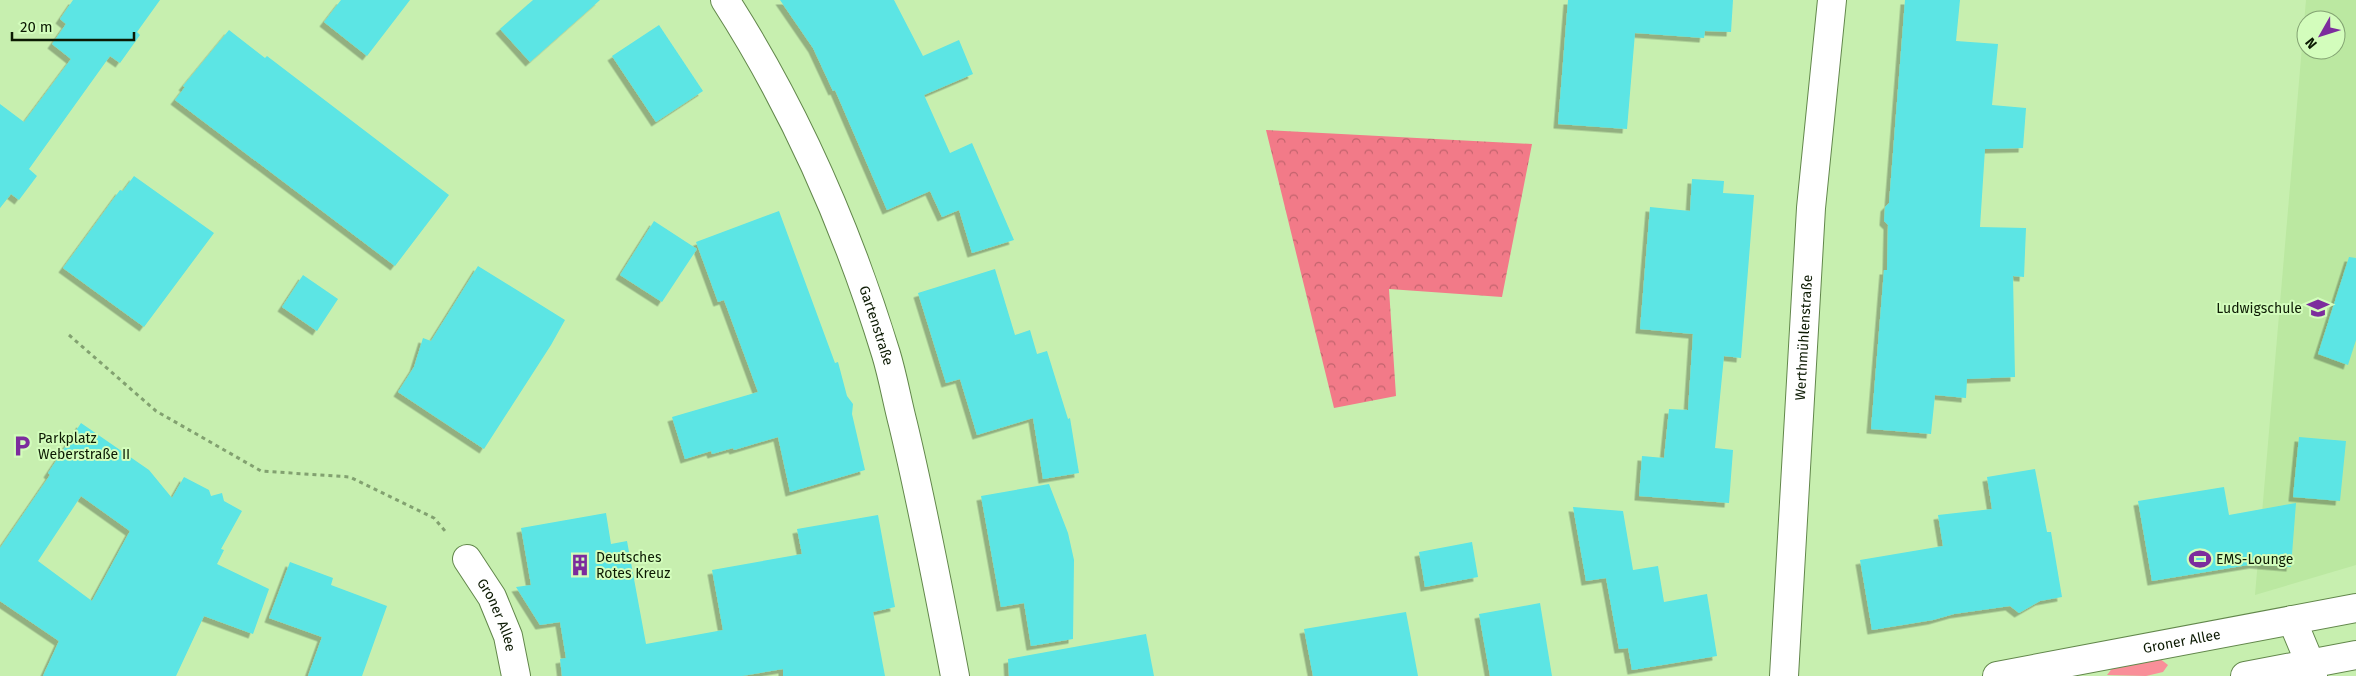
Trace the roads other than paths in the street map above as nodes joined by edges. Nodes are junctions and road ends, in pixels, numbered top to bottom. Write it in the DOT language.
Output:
graph roads {
  1 [pos="725,0"];
  2 [pos="1832,0"];
  3 [pos="467,559"];
  4 [pos="2356,608"];
  5 [pos="2292,620"];
  6 [pos="2356,654"];
  7 [pos="2311,669"];
  8 [pos="2006,675"];
  9 [pos="516,676"];
  10 [pos="954,676"];
  11 [pos="1784,676"];
  12 [pos="2245,676"];
  1 -- 10 [label="street, Gartenstraße"];
  2 -- 11 [label="street, Werthmühlenstraße"];
  3 -- 9 [label="street, Groner Allee"];
  4 -- 5 [label="street, Groner Allee"];
  5 -- 7 [label="street"];
  5 -- 8 [label="street, Groner Allee"];
  6 -- 7 [label="street"];
  7 -- 12 [label="street"];
}
